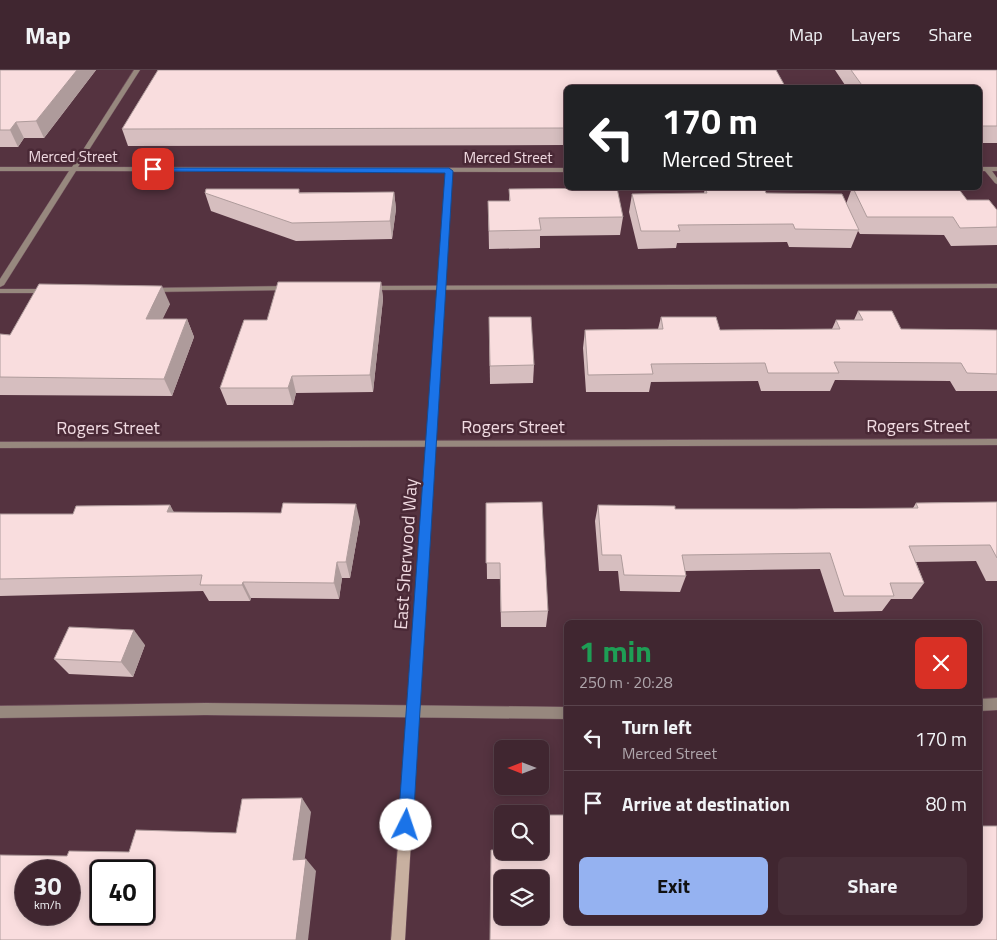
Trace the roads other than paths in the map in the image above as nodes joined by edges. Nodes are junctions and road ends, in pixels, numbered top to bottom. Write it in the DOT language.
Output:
graph roads {
  1 [pos="137,70"];
  2 [pos="0,169"];
  3 [pos="74,169"];
  4 [pos="982,169"];
  5 [pos="987,169"];
  6 [pos="997,169"];
  7 [pos="564,170"];
  8 [pos="449,171"];
  9 [pos="997,182"];
  10 [pos="0,285"];
  11 [pos="997,286"];
  12 [pos="441,287"];
  13 [pos="296,288"];
  14 [pos="364,288"];
  15 [pos="56,290"];
  16 [pos="141,290"];
  17 [pos="0,291"];
  18 [pos="997,442"];
  19 [pos="431,443"];
  20 [pos="0,445"];
  21 [pos="997,704"];
  22 [pos="982,705"];
  23 [pos="413,711"];
  24 [pos="0,712"];
  25 [pos="564,713"];
  26 [pos="398,940"];
  1 -- 3 [label="street"];
  2 -- 3 [label="street, Merced Street"];
  3 -- 8 [label="street, Merced Street"];
  3 -- 10 [label="street"];
  4 -- 5 [label="street"];
  5 -- 6 [label="street"];
  5 -- 9 [label="street"];
  7 -- 8 [label="street, Merced Street"];
  8 -- 12 [label="street, East Sherwood Way"];
  11 -- 12 [label="street"];
  12 -- 14 [label="street"];
  12 -- 19 [label="street, East Sherwood Way"];
  13 -- 16 [label="street"];
  15 -- 17 [label="street"];
  18 -- 19 [label="street, Rogers Street"];
  19 -- 20 [label="street, Rogers Street"];
  19 -- 23 [label="street, East Sherwood Way"];
  21 -- 22 [label="street"];
  23 -- 24 [label="street"];
  23 -- 25 [label="street"];
  23 -- 26 [label="street, East Sherwood Way"];
}
